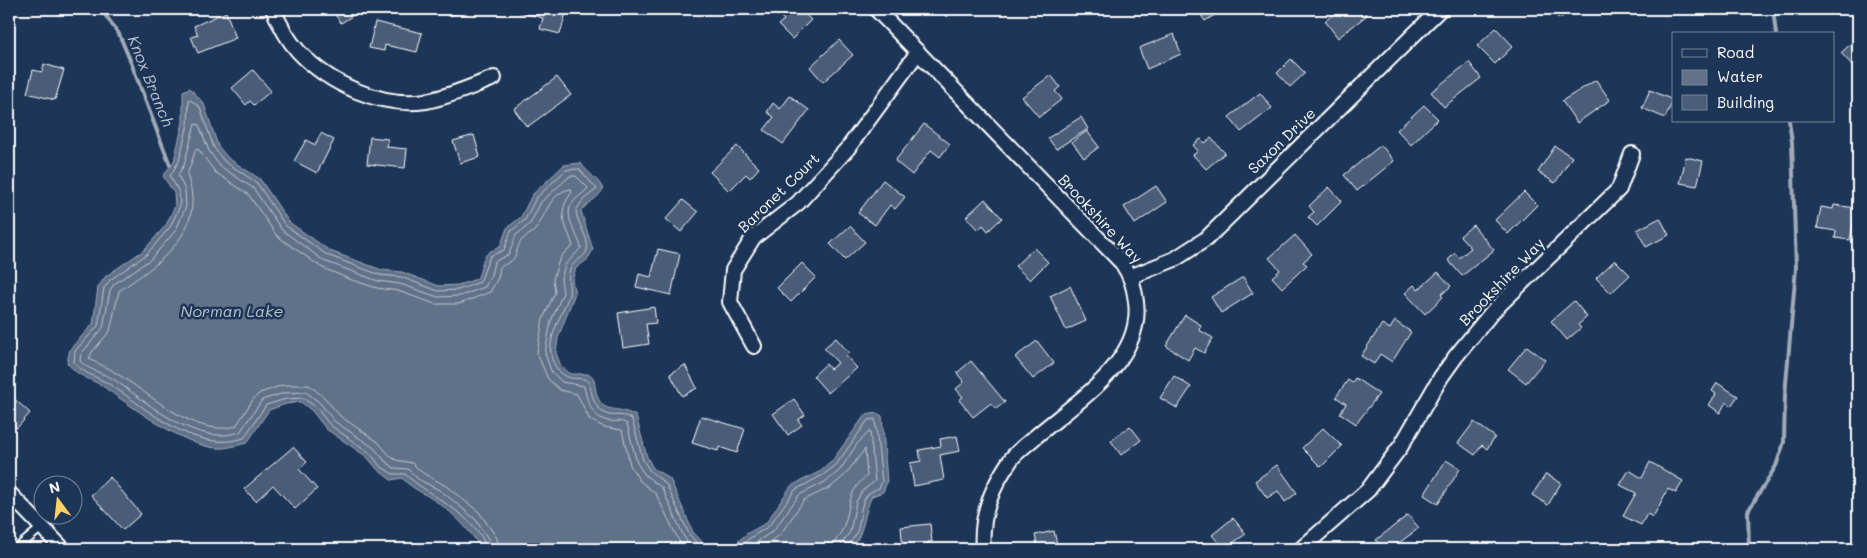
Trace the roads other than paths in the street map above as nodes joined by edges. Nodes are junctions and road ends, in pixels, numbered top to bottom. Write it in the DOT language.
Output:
graph roads {
  1 [pos="273,9"];
  2 [pos="876,9"];
  3 [pos="1440,9"];
  4 [pos="918,52"];
  5 [pos="494,78"];
  6 [pos="1632,154"];
  7 [pos="1132,276"];
  8 [pos="754,346"];
  9 [pos="9,493"];
  10 [pos="42,527"];
  11 [pos="16,549"];
  12 [pos="63,549"];
  13 [pos="982,549"];
  14 [pos="1301,549"];
  1 -- 5 [label="street"];
  2 -- 4 [label="street, Brookshire Way"];
  3 -- 7 [label="street, Saxon Drive"];
  4 -- 7 [label="street, Brookshire Way"];
  4 -- 8 [label="street, Baronet Court"];
  6 -- 14 [label="street, Brookshire Way"];
  7 -- 13 [label="street, Brookshire Way"];
  9 -- 10 [label="street"];
  10 -- 11 [label="lane"];
  10 -- 12 [label="street"];
}
